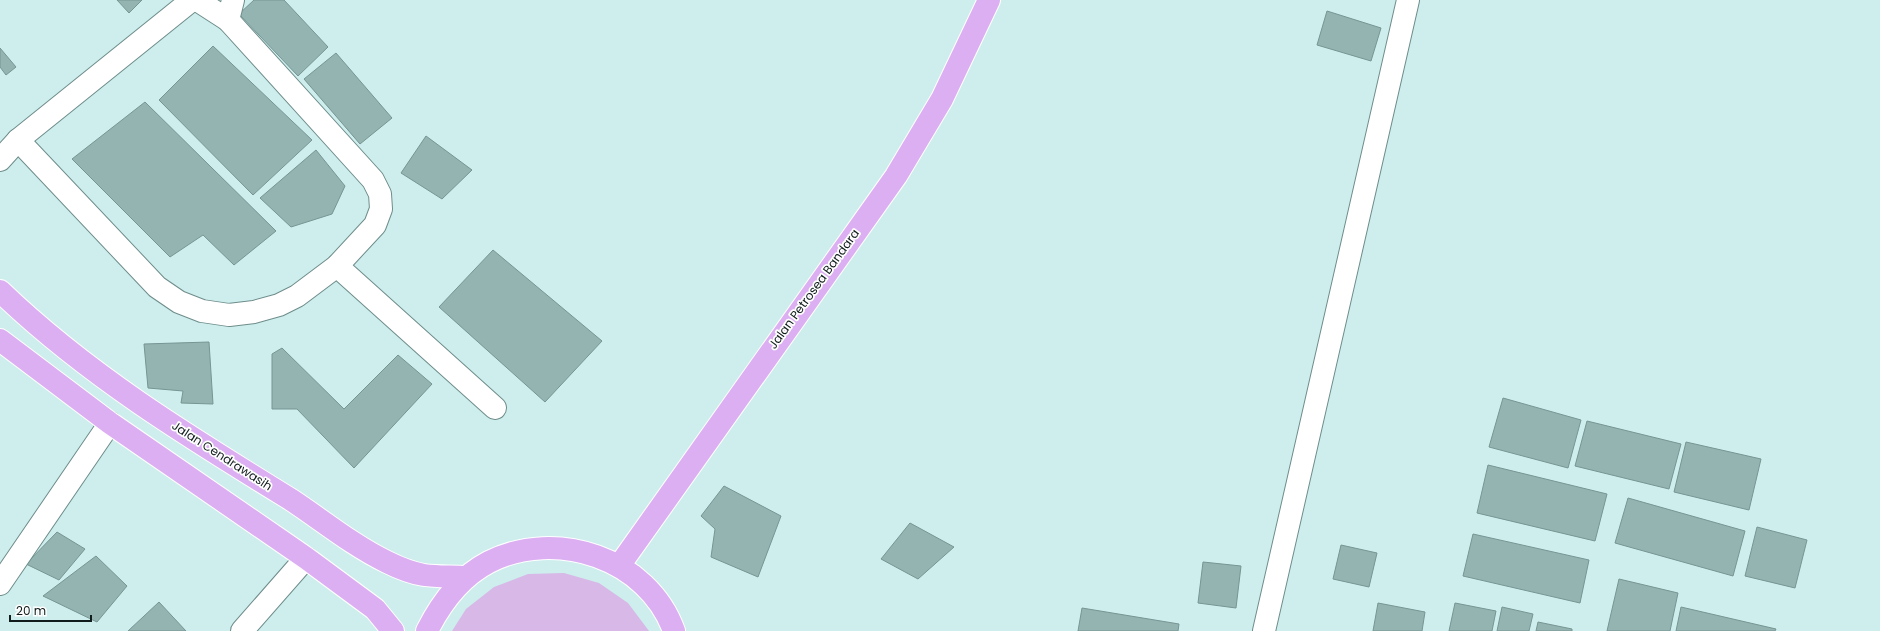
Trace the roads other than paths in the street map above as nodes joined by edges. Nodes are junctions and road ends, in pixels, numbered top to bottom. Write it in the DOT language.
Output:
graph roads {
  1 [pos="192,0"];
  2 [pos="197,0"];
  3 [pos="989,0"];
  4 [pos="1408,0"];
  5 [pos="230,10"];
  6 [pos="18,140"];
  7 [pos="0,160"];
  8 [pos="337,266"];
  9 [pos="0,291"];
  10 [pos="0,340"];
  11 [pos="495,408"];
  12 [pos="110,423"];
  13 [pos="306,558"];
  14 [pos="619,566"];
  15 [pos="466,577"];
  16 [pos="0,584"];
  17 [pos="242,631"];
  18 [pos="393,631"];
  19 [pos="427,631"];
  20 [pos="674,631"];
  21 [pos="1264,631"];
  1 -- 6 [label="street"];
  2 -- 5 [label="street"];
  3 -- 14 [label="main road, Jalan Petrosea Bandara"];
  4 -- 21 [label="street"];
  5 -- 8 [label="street"];
  6 -- 7 [label="street"];
  6 -- 8 [label="street"];
  8 -- 11 [label="street"];
  9 -- 15 [label="main road, Jalan Cendrawasih"];
  10 -- 12 [label="main road"];
  12 -- 13 [label="main road"];
  12 -- 16 [label="street"];
  13 -- 17 [label="street"];
  13 -- 18 [label="main road"];
  14 -- 15 [label="main road"];
  14 -- 20 [label="main road"];
  15 -- 19 [label="main road"];
}
